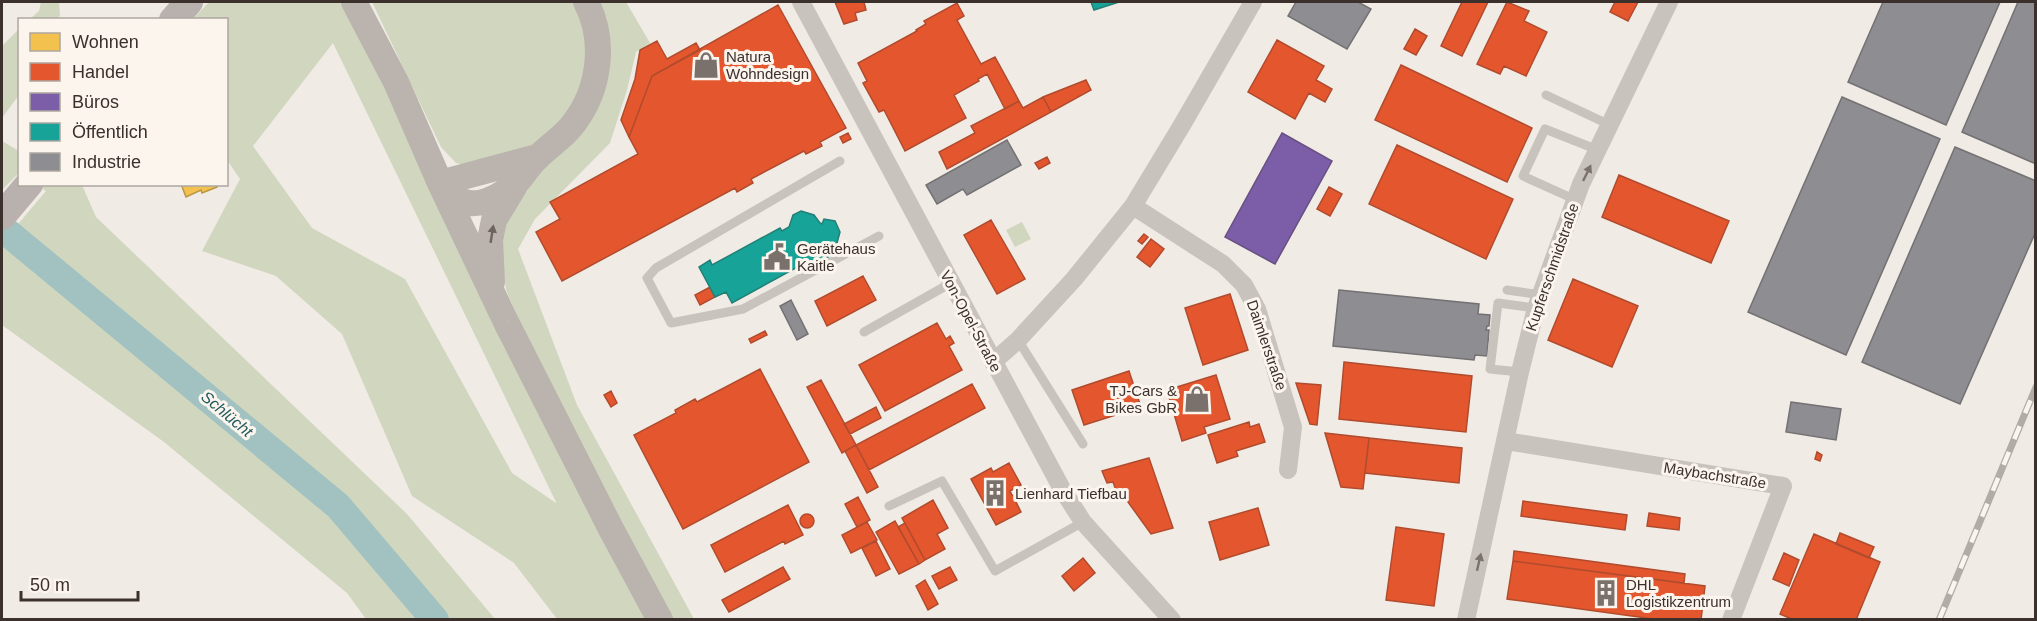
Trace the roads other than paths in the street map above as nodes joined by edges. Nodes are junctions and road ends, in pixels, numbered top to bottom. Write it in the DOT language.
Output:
graph roads {
  1 [pos="189,2"];
  2 [pos="354,2"];
  3 [pos="586,2"];
  4 [pos="801,2"];
  5 [pos="1254,2"];
  6 [pos="1669,2"];
  7 [pos="174,18"];
  8 [pos="1546,95"];
  9 [pos="1610,125"];
  10 [pos="1598,150"];
  11 [pos="537,157"];
  12 [pos="840,161"];
  13 [pos="516,182"];
  14 [pos="440,183"];
  15 [pos="26,186"];
  16 [pos="1576,200"];
  17 [pos="1133,206"];
  18 [pos="2,216"];
  19 [pos="879,236"];
  20 [pos="951,283"];
  21 [pos="1507,290"];
  22 [pos="492,292"];
  23 [pos="1538,302"];
  24 [pos="864,332"];
  25 [pos="1018,340"];
  26 [pos="993,362"];
  27 [pos="1520,372"];
  28 [pos="1506,441"];
  29 [pos="1083,444"];
  30 [pos="1287,470"];
  31 [pos="889,506"];
  32 [pos="1083,522"];
  33 [pos="660,620"];
  34 [pos="1172,620"];
  35 [pos="1466,620"];
  36 [pos="1731,620"];
  1 -- 7 [label="main road"];
  2 -- 14 [label="main road"];
  3 -- 11 [label="main road"];
  4 -- 20 [label="street, Von-Opel-Straße"];
  5 -- 17 [label="street"];
  6 -- 9 [label="street, Kupferschmidstraße"];
  8 -- 9 [label="lane"];
  9 -- 10 [label="street, Kupferschmidstraße"];
  16 -- 10 [label="street, Kupferschmidstraße, one-way"];
  10 -- 16 [label="lane"];
  11 -- 13 [label="main road"];
  11 -- 14 [label="main road"];
  12 -- 19 [label="lane"];
  13 -- 14 [label="main road"];
  22 -- 13 [label="main road, one-way"];
  14 -- 22 [label="main road"];
  15 -- 18 [label="main road"];
  16 -- 23 [label="street, Kupferschmidstraße"];
  17 -- 25 [label="street"];
  17 -- 30 [label="street, Daimlerstraße"];
  20 -- 24 [label="lane"];
  20 -- 26 [label="street, Von-Opel-Straße"];
  21 -- 23 [label="lane"];
  22 -- 33 [label="main road"];
  23 -- 27 [label="street, Kupferschmidstraße"];
  23 -- 27 [label="lane"];
  25 -- 26 [label="street"];
  25 -- 29 [label="lane"];
  26 -- 32 [label="street, Von-Opel-Straße"];
  27 -- 28 [label="street, Kupferschmidstraße"];
  35 -- 28 [label="street, Kupferschmidstraße, one-way"];
  28 -- 36 [label="street, Maybachstraße"];
  31 -- 32 [label="lane"];
  32 -- 34 [label="street, Von-Opel-Straße"];
}
